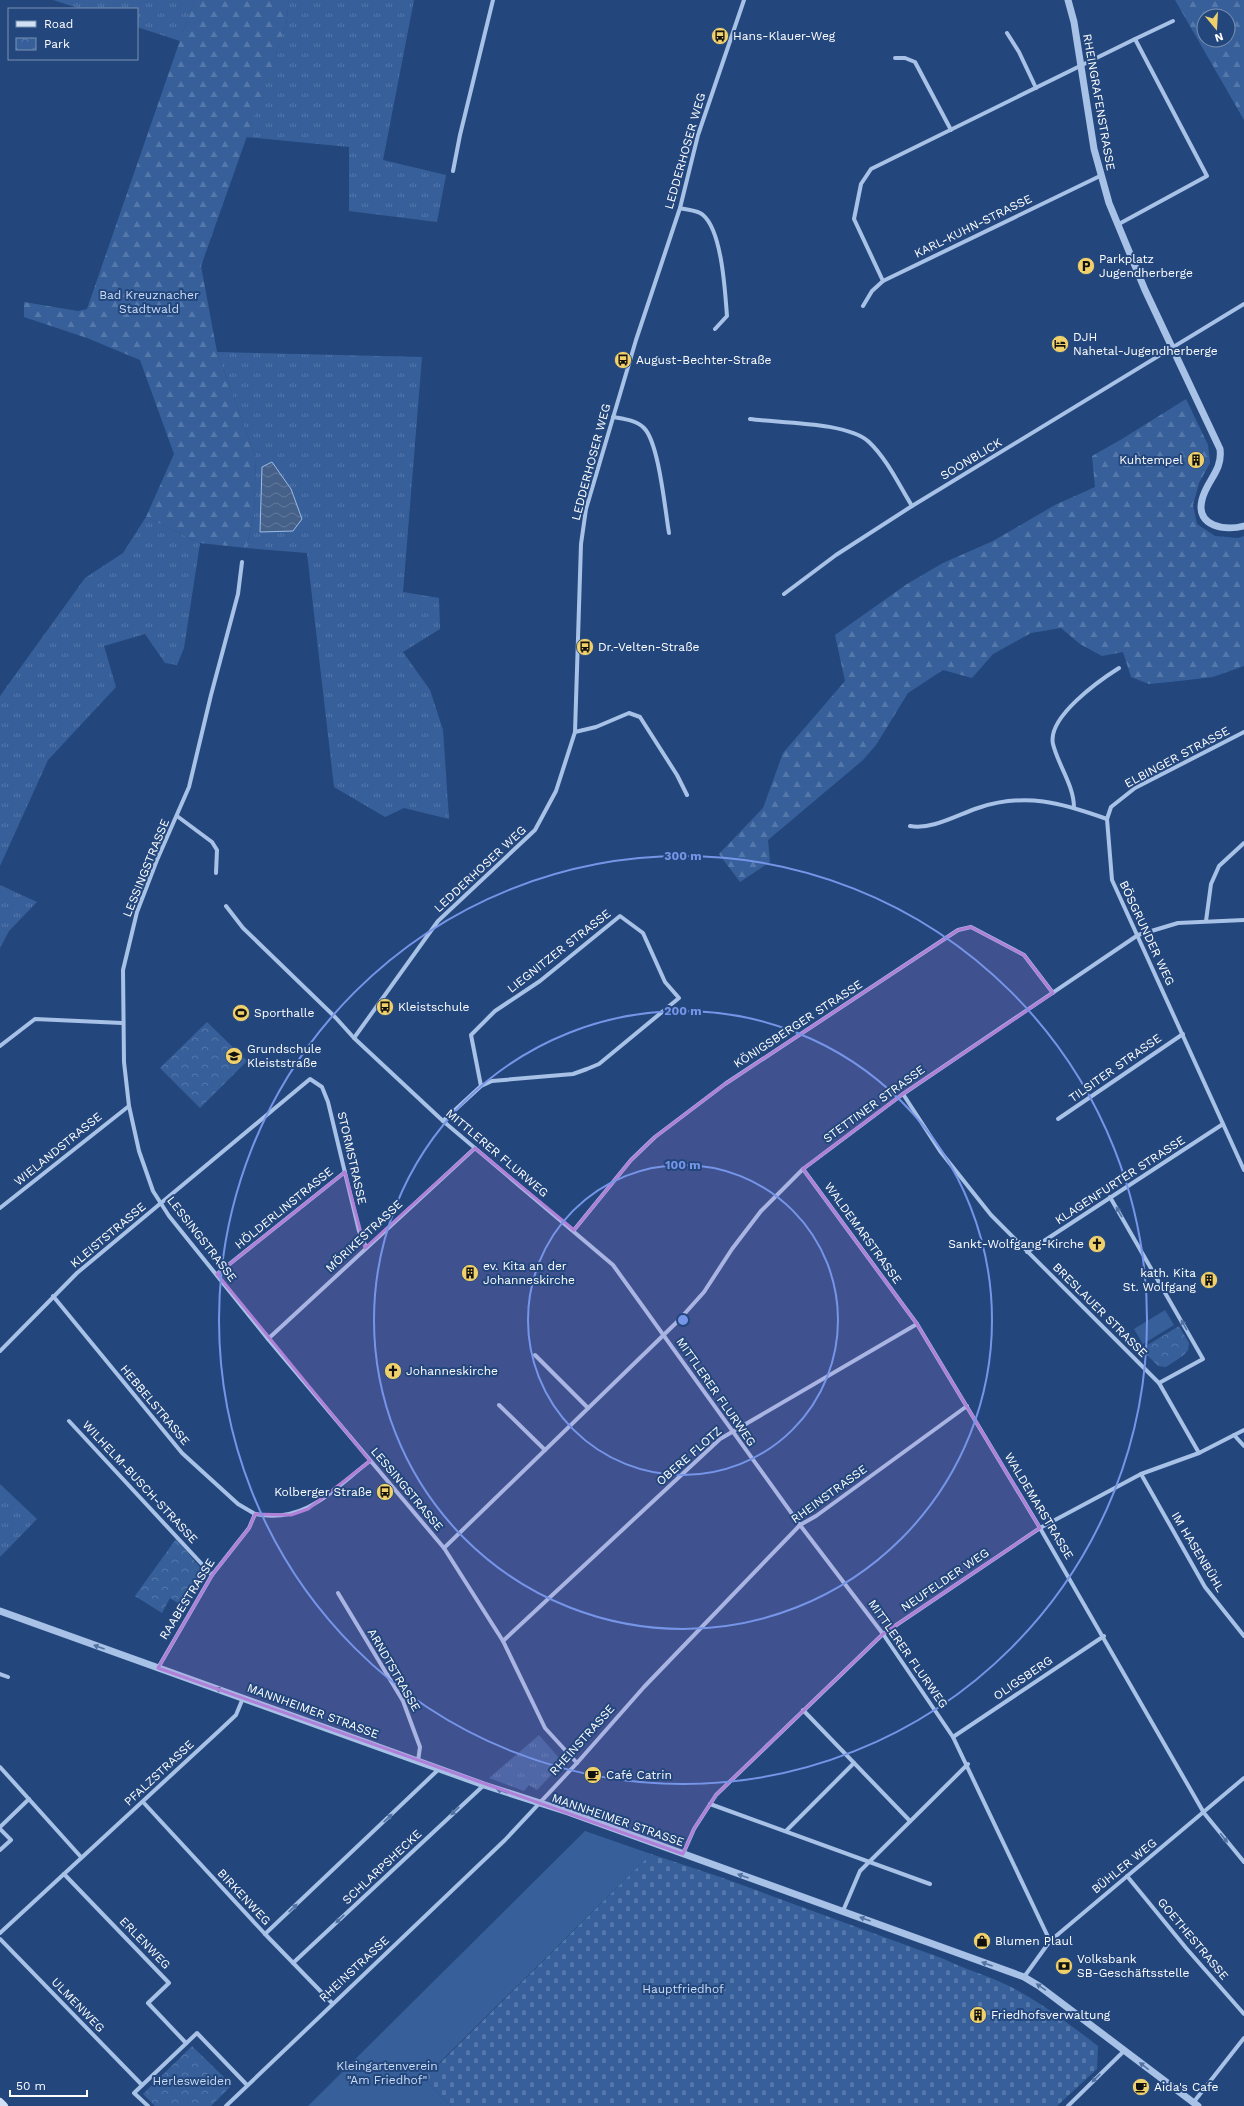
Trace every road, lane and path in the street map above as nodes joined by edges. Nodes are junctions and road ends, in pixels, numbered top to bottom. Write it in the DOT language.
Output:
graph roads {
  1 [pos="493,0"];
  2 [pos="744,0"];
  3 [pos="1068,0"];
  4 [pos="1173,21"];
  5 [pos="1007,33"];
  6 [pos="1135,40"];
  7 [pos="895,58"];
  8 [pos="1081,67"];
  9 [pos="1036,88"];
  10 [pos="951,130"];
  11 [pos="453,171"];
  12 [pos="1100,176"];
  13 [pos="680,208"];
  14 [pos="1117,225"];
  15 [pos="883,281"];
  16 [pos="1244,304"];
  17 [pos="863,306"];
  18 [pos="715,329"];
  19 [pos="1173,347"];
  20 [pos="613,416"];
  21 [pos="750,420"];
  22 [pos="912,506"];
  23 [pos="1244,526"];
  24 [pos="669,533"];
  25 [pos="242,562"];
  26 [pos="784,594"];
  27 [pos="1119,668"];
  28 [pos="575,732"];
  29 [pos="1244,732"];
  30 [pos="687,795"];
  31 [pos="1074,808"];
  32 [pos="177,816"];
  33 [pos="1107,819"];
  34 [pos="910,826"];
  35 [pos="1244,843"];
  36 [pos="216,873"];
  37 [pos="226,906"];
  38 [pos="1244,920"];
  39 [pos="1206,921"];
  40 [pos="1138,935"];
  41 [pos="1053,993"];
  42 [pos="122,1023"];
  43 [pos="1183,1034"];
  44 [pos="354,1038"];
  45 [pos="0,1046"];
  46 [pos="310,1079"];
  47 [pos="481,1086"];
  48 [pos="903,1094"];
  49 [pos="129,1106"];
  50 [pos="1058,1119"];
  51 [pos="443,1121"];
  52 [pos="1223,1124"];
  53 [pos="475,1148"];
  54 [pos="803,1169"];
  55 [pos="1244,1170"];
  56 [pos="345,1172"];
  57 [pos="1110,1198"];
  58 [pos="160,1205"];
  59 [pos="0,1208"];
  60 [pos="574,1230"];
  61 [pos="366,1247"];
  62 [pos="1027,1252"];
  63 [pos="217,1274"];
  64 [pos="53,1296"];
  65 [pos="917,1324"];
  66 [pos="664,1335"];
  67 [pos="268,1339"];
  68 [pos="0,1351"];
  69 [pos="534,1355"];
  70 [pos="1159,1383"];
  71 [pos="499,1405"];
  72 [pos="967,1406"];
  73 [pos="588,1408"];
  74 [pos="69,1420"];
  75 [pos="1244,1430"];
  76 [pos="732,1432"];
  77 [pos="1234,1436"];
  78 [pos="1244,1446"];
  79 [pos="545,1450"];
  80 [pos="1199,1453"];
  81 [pos="370,1461"];
  82 [pos="1141,1474"];
  83 [pos="255,1514"];
  84 [pos="800,1525"];
  85 [pos="1040,1528"];
  86 [pos="444,1548"];
  87 [pos="212,1574"];
  88 [pos="338,1593"];
  89 [pos="0,1611"];
  90 [pos="883,1634"];
  91 [pos="1104,1636"];
  92 [pos="1244,1636"];
  93 [pos="503,1641"];
  94 [pos="158,1668"];
  95 [pos="0,1674"];
  96 [pos="8,1677"];
  97 [pos="243,1698"];
  98 [pos="803,1710"];
  99 [pos="953,1737"];
  100 [pos="418,1761"];
  101 [pos="577,1763"];
  102 [pos="854,1763"];
  103 [pos="968,1764"];
  104 [pos="0,1767"];
  105 [pos="439,1769"];
  106 [pos="1244,1778"];
  107 [pos="484,1785"];
  108 [pos="29,1799"];
  109 [pos="143,1802"];
  110 [pos="539,1804"];
  111 [pos="710,1804"];
  112 [pos="1204,1813"];
  113 [pos="910,1821"];
  114 [pos="0,1828"];
  115 [pos="786,1831"];
  116 [pos="0,1850"];
  117 [pos="683,1854"];
  118 [pos="81,1857"];
  119 [pos="869,1862"];
  120 [pos="1244,1862"];
  121 [pos="64,1874"];
  122 [pos="1127,1876"];
  123 [pos="930,1884"];
  124 [pos="843,1911"];
  125 [pos="0,1933"];
  126 [pos="265,1934"];
  127 [pos="0,1939"];
  128 [pos="1050,1941"];
  129 [pos="293,1963"];
  130 [pos="1024,1977"];
  131 [pos="332,2003"];
  132 [pos="1244,2014"];
  133 [pos="1244,2038"];
  134 [pos="186,2043"];
  135 [pos="1124,2051"];
  136 [pos="142,2085"];
  137 [pos="247,2085"];
  138 [pos="0,2102"];
  139 [pos="1196,2104"];
  140 [pos="4,2106"];
  141 [pos="148,2106"];
  142 [pos="226,2106"];
  143 [pos="1068,2106"];
  1 -- 11 [label="street"];
  2 -- 13 [label="street, LEDDERHOSER WEG"];
  3 -- 8 [label="street, RHEINGRAFENSTRASSE"];
  4 -- 6 [label="street"];
  5 -- 9 [label="street"];
  6 -- 8 [label="street"];
  6 -- 14 [label="street"];
  7 -- 10 [label="street"];
  8 -- 9 [label="street"];
  8 -- 12 [label="street, RHEINGRAFENSTRASSE"];
  9 -- 10 [label="street"];
  10 -- 15 [label="street"];
  12 -- 14 [label="street, RHEINGRAFENSTRASSE"];
  12 -- 15 [label="street, KARL-KUHN-STRASSE"];
  13 -- 18 [label="street"];
  13 -- 20 [label="street, LEDDERHOSER WEG"];
  14 -- 19 [label="street, RHEINGRAFENSTRASSE"];
  15 -- 17 [label="street, KARL-KUHN-STRASSE"];
  16 -- 19 [label="street, SOONBLICK"];
  19 -- 22 [label="street, SOONBLICK"];
  19 -- 23 [label="street, RHEINGRAFENSTRASSE"];
  20 -- 24 [label="street"];
  20 -- 28 [label="street, LEDDERHOSER WEG"];
  21 -- 22 [label="street"];
  22 -- 26 [label="street, SOONBLICK"];
  25 -- 32 [label="street, LESSINGSTRASSE"];
  27 -- 31 [label="street"];
  28 -- 30 [label="street"];
  28 -- 44 [label="street, LEDDERHOSER WEG"];
  29 -- 33 [label="street, ELBINGER STRASSE"];
  31 -- 33 [label="street"];
  31 -- 34 [label="street"];
  32 -- 36 [label="street"];
  32 -- 42 [label="street, LESSINGSTRASSE"];
  33 -- 40 [label="street, BÖSGRUNDER WEG"];
  35 -- 39 [label="street"];
  37 -- 44 [label="street, MITTLERER FLURWEG"];
  38 -- 39 [label="street, STETTINER STRASSE"];
  39 -- 40 [label="street, STETTINER STRASSE"];
  40 -- 41 [label="street, STETTINER STRASSE"];
  40 -- 43 [label="street, BÖSGRUNDER WEG"];
  41 -- 48 [label="street, STETTINER STRASSE"];
  41 -- 60 [label="street, KÖNIGSBERGER STRASSE"];
  42 -- 45 [label="street"];
  42 -- 49 [label="street, LESSINGSTRASSE"];
  43 -- 50 [label="street, TILSITER STRASSE"];
  43 -- 52 [label="street, BÖSGRUNDER WEG"];
  44 -- 51 [label="street, MITTLERER FLURWEG"];
  46 -- 56 [label="street, STORMSTRASSE"];
  46 -- 58 [label="street, KLEISTSTRASSE"];
  47 -- 47 [label="street, LIEGNITZER STRASSE"];
  47 -- 51 [label="street"];
  48 -- 54 [label="street, STETTINER STRASSE"];
  48 -- 62 [label="street, BRESLAUER STRASSE"];
  49 -- 58 [label="street, LESSINGSTRASSE"];
  49 -- 59 [label="street, WIELANDSTRASSE"];
  51 -- 53 [label="street, MITTLERER FLURWEG"];
  52 -- 55 [label="street, BÖSGRUNDER WEG"];
  52 -- 57 [label="street, KLAGENFURTER STRASSE"];
  53 -- 60 [label="street, MITTLERER FLURWEG"];
  53 -- 61 [label="street, MÖRIKESTRASSE"];
  54 -- 65 [label="street, WALDEMARSTRASSE"];
  54 -- 66 [label="street, STETTINER STRASSE"];
  56 -- 61 [label="street, STORMSTRASSE"];
  56 -- 63 [label="street, HÖLDERLINSTRASSE"];
  57 -- 62 [label="street, KLAGENFURTER STRASSE"];
  70 -- 57 [label="street, one-way"];
  58 -- 63 [label="street, LESSINGSTRASSE"];
  58 -- 64 [label="street, KLEISTSTRASSE"];
  60 -- 66 [label="street, MITTLERER FLURWEG"];
  61 -- 67 [label="street, MÖRIKESTRASSE"];
  62 -- 70 [label="street, BRESLAUER STRASSE"];
  63 -- 67 [label="street, LESSINGSTRASSE"];
  64 -- 68 [label="street, KLEISTSTRASSE"];
  64 -- 83 [label="street, HEBBELSTRASSE"];
  65 -- 72 [label="street, WALDEMARSTRASSE"];
  65 -- 76 [label="street, OBERE FLOTZ"];
  66 -- 73 [label="street"];
  66 -- 76 [label="street, MITTLERER FLURWEG"];
  67 -- 81 [label="street, LESSINGSTRASSE"];
  69 -- 73 [label="street"];
  70 -- 80 [label="street, BRESLAUER STRASSE"];
  71 -- 79 [label="street"];
  72 -- 84 [label="street, RHEINSTRASSE"];
  72 -- 85 [label="street, WALDEMARSTRASSE"];
  73 -- 79 [label="street"];
  74 -- 87 [label="street, WILHELM-BUSCH-STRASSE"];
  75 -- 77 [label="street, NEUFELDER WEG"];
  76 -- 84 [label="street, MITTLERER FLURWEG"];
  76 -- 93 [label="street, OBERE FLOTZ"];
  77 -- 78 [label="street"];
  77 -- 80 [label="street, NEUFELDER WEG"];
  79 -- 86 [label="street"];
  80 -- 82 [label="street, NEUFELDER WEG"];
  81 -- 83 [label="street"];
  81 -- 86 [label="street, LESSINGSTRASSE"];
  82 -- 85 [label="street, NEUFELDER WEG"];
  82 -- 92 [label="street, IM HASENBÜHL"];
  83 -- 87 [label="street, RAABESTRASSE"];
  84 -- 90 [label="street, MITTLERER FLURWEG"];
  84 -- 101 [label="street, RHEINSTRASSE"];
  85 -- 90 [label="street, NEUFELDER WEG"];
  85 -- 91 [label="street, WALDEMARSTRASSE"];
  86 -- 93 [label="street, LESSINGSTRASSE"];
  87 -- 94 [label="street, RAABESTRASSE"];
  88 -- 100 [label="street, ARNDTSTRASSE"];
  94 -- 89 [label="street, MANNHEIMER STRASSE, one-way"];
  90 -- 98 [label="street, NEUFELDER WEG"];
  90 -- 99 [label="street, MITTLERER FLURWEG"];
  91 -- 99 [label="street, OLIGSBERG"];
  91 -- 112 [label="street, WALDEMARSTRASSE"];
  93 -- 101 [label="street, LESSINGSTRASSE"];
  97 -- 94 [label="street, MANNHEIMER STRASSE, one-way"];
  95 -- 96 [label="street"];
  97 -- 100 [label="street, MANNHEIMER STRASSE"];
  97 -- 109 [label="street, PFALZSTRASSE"];
  98 -- 102 [label="street"];
  98 -- 111 [label="street, NEUFELDER WEG"];
  99 -- 103 [label="street, MITTLERER FLURWEG"];
  100 -- 105 [label="street, MANNHEIMER STRASSE"];
  101 -- 110 [label="street, RHEINSTRASSE"];
  102 -- 113 [label="street"];
  102 -- 115 [label="street"];
  103 -- 113 [label="street"];
  103 -- 128 [label="street, MITTLERER FLURWEG"];
  104 -- 108 [label="street"];
  105 -- 107 [label="street, MANNHEIMER STRASSE"];
  126 -- 105 [label="street, one-way"];
  106 -- 112 [label="street, BÜHLER WEG"];
  110 -- 107 [label="street, MANNHEIMER STRASSE, one-way"];
  107 -- 129 [label="street, SCHLARPSHECKE, one-way"];
  108 -- 114 [label="street"];
  108 -- 118 [label="street"];
  109 -- 118 [label="street, PFALZSTRASSE"];
  109 -- 126 [label="street, BIRKENWEG"];
  110 -- 117 [label="street, MANNHEIMER STRASSE"];
  110 -- 131 [label="street, RHEINSTRASSE"];
  111 -- 115 [label="street"];
  111 -- 117 [label="street, NEUFELDER WEG"];
  112 -- 120 [label="street, WALDEMARSTRASSE, one-way"];
  112 -- 122 [label="street, BÜHLER WEG"];
  113 -- 119 [label="street"];
  114 -- 116 [label="street"];
  115 -- 119 [label="street"];
  124 -- 117 [label="street, MANNHEIMER STRASSE, one-way"];
  118 -- 121 [label="street, PFALZSTRASSE"];
  119 -- 123 [label="street"];
  119 -- 124 [label="street"];
  121 -- 125 [label="street, PFALZSTRASSE"];
  121 -- 134 [label="street, ERLENWEG"];
  122 -- 128 [label="street, BÜHLER WEG"];
  122 -- 132 [label="street, GOETHESTRASSE"];
  130 -- 124 [label="street, MANNHEIMER STRASSE, one-way"];
  126 -- 129 [label="street, BIRKENWEG"];
  127 -- 136 [label="street, ULMENWEG"];
  128 -- 130 [label="street, BÜHLER WEG"];
  129 -- 131 [label="street, BIRKENWEG"];
  135 -- 130 [label="street, MANNHEIMER STRASSE, one-way"];
  131 -- 137 [label="street, RHEINSTRASSE"];
  133 -- 139 [label="street"];
  134 -- 136 [label="street"];
  134 -- 137 [label="street"];
  139 -- 135 [label="street, MANNHEIMER STRASSE, one-way"];
  135 -- 143 [label="street, one-way"];
  136 -- 141 [label="street"];
  137 -- 142 [label="street, RHEINSTRASSE"];
  138 -- 140 [label="main road"];
}
